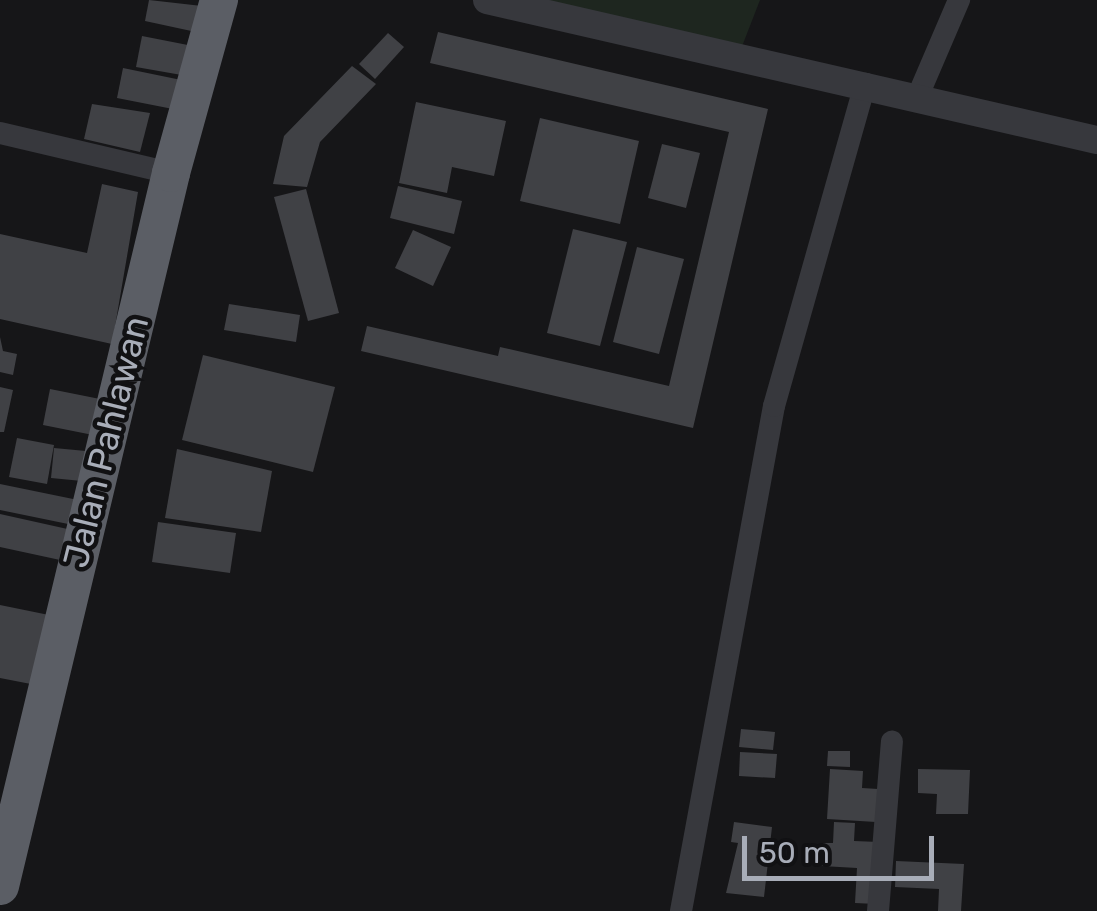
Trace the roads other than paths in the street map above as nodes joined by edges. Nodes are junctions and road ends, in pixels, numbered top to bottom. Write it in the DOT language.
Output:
graph roads {
  1 [pos="219,0"];
  2 [pos="487,0"];
  3 [pos="959,0"];
  4 [pos="864,84"];
  5 [pos="917,98"];
  6 [pos="0,133"];
  7 [pos="1097,140"];
  8 [pos="170,173"];
  9 [pos="892,742"];
  10 [pos="11,790"];
  11 [pos="0,886"];
  12 [pos="681,911"];
  13 [pos="878,911"];
  1 -- 8 [label="highway, Jalan Pahlawan"];
  2 -- 4 [label="street"];
  3 -- 5 [label="street"];
  4 -- 5 [label="street"];
  4 -- 12 [label="street"];
  5 -- 7 [label="street"];
  6 -- 8 [label="street"];
  8 -- 10 [label="highway, Jalan Pahlawan"];
  9 -- 13 [label="street"];
  10 -- 11 [label="highway, Jalan Pahlawan"];
}
